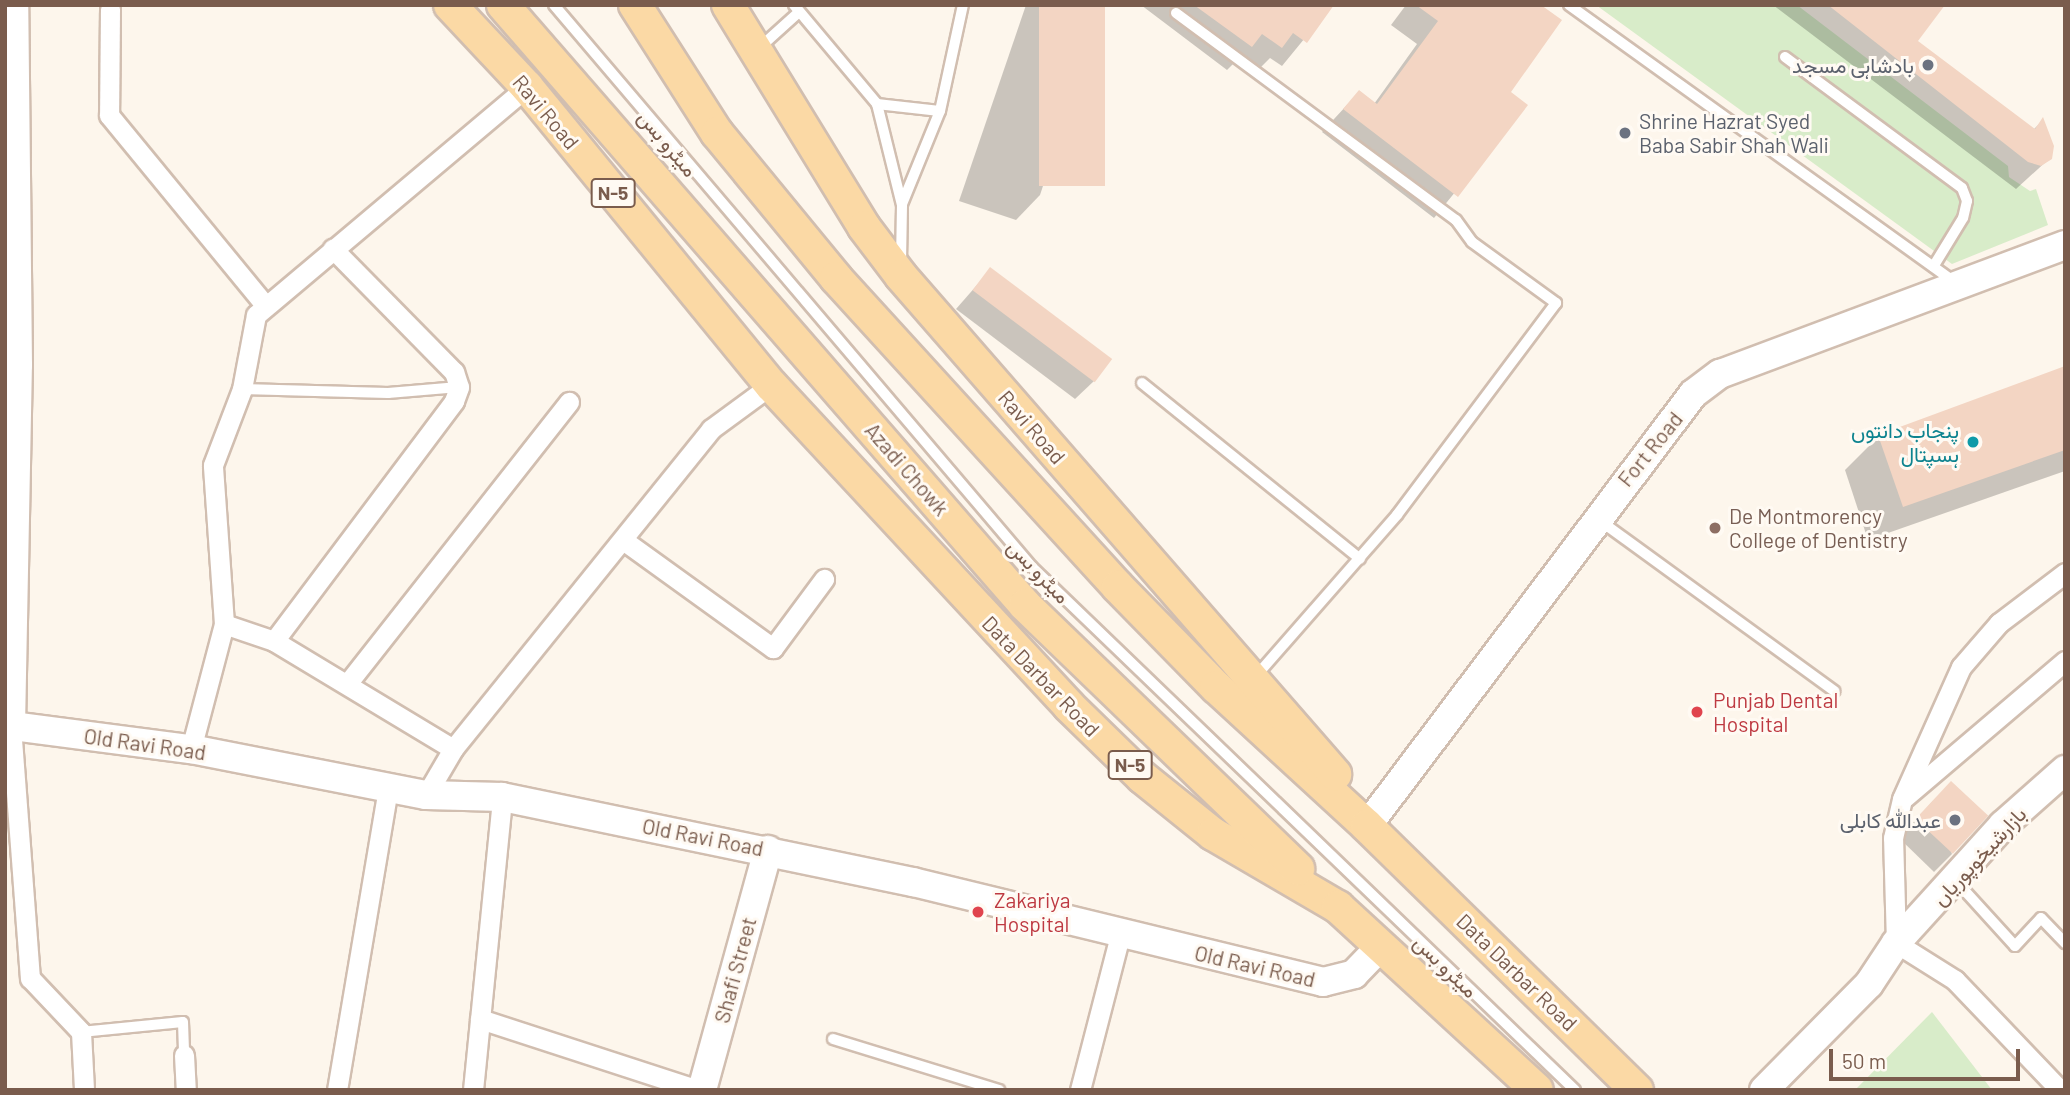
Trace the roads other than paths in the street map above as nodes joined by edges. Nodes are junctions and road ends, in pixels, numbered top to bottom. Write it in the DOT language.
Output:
graph roads {
  1 [pos="14,5"];
  2 [pos="450,5"];
  3 [pos="503,5"];
  4 [pos="554,5"];
  5 [pos="635,5"];
  6 [pos="728,5"];
  7 [pos="962,5"];
  8 [pos="1569,5"];
  9 [pos="797,8"];
  10 [pos="110,9"];
  11 [pos="1176,13"];
  12 [pos="758,49"];
  13 [pos="1785,57"];
  14 [pos="527,87"];
  15 [pos="877,104"];
  16 [pos="940,111"];
  17 [pos="902,205"];
  18 [pos="2065,245"];
  19 [pos="333,249"];
  20 [pos="1933,267"];
  21 [pos="901,276"];
  22 [pos="1957,284"];
  23 [pos="265,305"];
  24 [pos="11,365"];
  25 [pos="1142,383"];
  26 [pos="771,385"];
  27 [pos="459,387"];
  28 [pos="242,389"];
  29 [pos="569,402"];
  30 [pos="1595,518"];
  31 [pos="623,540"];
  32 [pos="1360,559"];
  33 [pos="2065,573"];
  34 [pos="824,579"];
  35 [pos="224,624"];
  36 [pos="274,641"];
  37 [pos="2065,661"];
  38 [pos="1254,679"];
  39 [pos="347,684"];
  40 [pos="1834,691"];
  41 [pos="8,726"];
  42 [pos="191,749"];
  43 [pos="453,749"];
  44 [pos="2065,770"];
  45 [pos="388,789"];
  46 [pos="426,795"];
  47 [pos="502,797"];
  48 [pos="1902,799"];
  49 [pos="1367,826"];
  50 [pos="768,850"];
  51 [pos="1955,879"];
  52 [pos="1338,907"];
  53 [pos="1120,934"];
  54 [pos="1896,943"];
  55 [pos="2065,943"];
  56 [pos="1381,946"];
  57 [pos="480,1019"];
  58 [pos="80,1032"];
  59 [pos="833,1039"];
  60 [pos="184,1055"];
  61 [pos="2061,1086"];
  62 [pos="84,1090"];
  63 [pos="186,1090"];
  64 [pos="337,1090"];
  65 [pos="473,1090"];
  66 [pos="700,1090"];
  67 [pos="999,1090"];
  68 [pos="1080,1090"];
  69 [pos="1537,1090"];
  70 [pos="1574,1090"];
  71 [pos="1637,1090"];
  72 [pos="1764,1090"];
  1 -- 24 [label="street"];
  2 -- 14 [label="main road, Ravi Road / N-5"];
  3 -- 52 [label="main road, Azadi Chowk"];
  4 -- 70 [label="lane, میٹرو بس"];
  5 -- 49 [label="main road"];
  6 -- 12 [label="main road, Ravi Road"];
  7 -- 16 [label="lane"];
  8 -- 20 [label="lane"];
  9 -- 12 [label="lane"];
  9 -- 15 [label="lane"];
  10 -- 23 [label="street"];
  11 -- 32 [label="lane"];
  12 -- 21 [label="main road, Ravi Road"];
  13 -- 20 [label="lane"];
  14 -- 19 [label="street"];
  14 -- 26 [label="main road, Ravi Road / N-5"];
  15 -- 16 [label="lane"];
  15 -- 17 [label="lane"];
  16 -- 17 [label="lane"];
  17 -- 21 [label="lane"];
  18 -- 22 [label="street, Fort Road"];
  19 -- 23 [label="street"];
  19 -- 27 [label="street"];
  20 -- 22 [label="lane"];
  21 -- 38 [label="main road, Ravi Road"];
  22 -- 30 [label="street, Fort Road"];
  23 -- 28 [label="street"];
  24 -- 41 [label="street"];
  25 -- 32 [label="lane"];
  26 -- 31 [label="street"];
  26 -- 52 [label="main road, Data Darbar Road / N-5"];
  27 -- 28 [label="lane"];
  27 -- 36 [label="street"];
  28 -- 35 [label="street"];
  29 -- 39 [label="street"];
  30 -- 40 [label="lane"];
  30 -- 49 [label="street, Fort Road"];
  31 -- 34 [label="street"];
  31 -- 43 [label="street"];
  32 -- 38 [label="lane"];
  33 -- 48 [label="street"];
  35 -- 36 [label="street"];
  35 -- 42 [label="street"];
  36 -- 39 [label="street"];
  37 -- 48 [label="street"];
  38 -- 49 [label="main road, Ravi Road"];
  39 -- 43 [label="street"];
  41 -- 42 [label="street, Old Ravi Road"];
  41 -- 58 [label="street"];
  42 -- 45 [label="street, Old Ravi Road"];
  43 -- 46 [label="street"];
  44 -- 51 [label="street, بازارشیخوپوریاں"];
  45 -- 46 [label="street, Old Ravi Road"];
  45 -- 64 [label="street"];
  46 -- 47 [label="street, Old Ravi Road"];
  47 -- 50 [label="street, Old Ravi Road"];
  47 -- 57 [label="street"];
  48 -- 54 [label="street"];
  49 -- 71 [label="main road, Data Darbar Road"];
  50 -- 53 [label="street, Old Ravi Road"];
  50 -- 66 [label="street, Shafi Street"];
  51 -- 54 [label="street, بازارشیخوپوریاں"];
  51 -- 55 [label="lane"];
  52 -- 56 [label="main road, Data Darbar Road / N-5"];
  53 -- 56 [label="street, Old Ravi Road"];
  53 -- 68 [label="street"];
  54 -- 61 [label="street"];
  54 -- 72 [label="street, بازارشیخوپوریاں"];
  56 -- 69 [label="main road, Data Darbar Road / N-5"];
  57 -- 65 [label="street"];
  57 -- 66 [label="street"];
  58 -- 60 [label="lane"];
  58 -- 62 [label="street"];
  59 -- 67 [label="lane"];
  60 -- 63 [label="street"];
}
